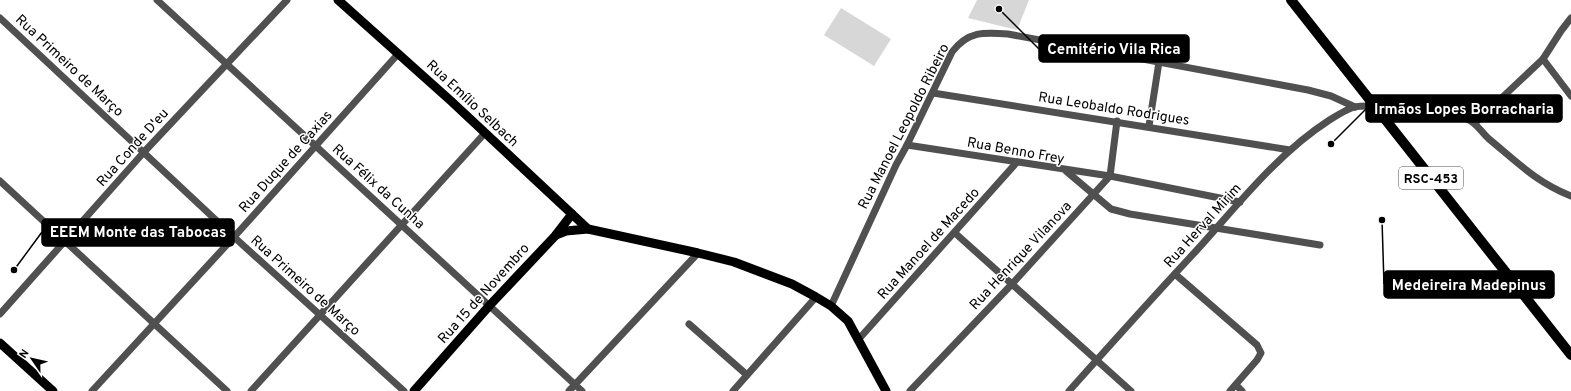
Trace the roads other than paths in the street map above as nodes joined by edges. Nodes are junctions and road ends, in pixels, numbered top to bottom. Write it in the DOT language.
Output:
graph roads {
  1 [pos="157,0"];
  2 [pos="286,0"];
  3 [pos="338,0"];
  4 [pos="1292,0"];
  5 [pos="0,18"];
  6 [pos="1571,18"];
  7 [pos="398,54"];
  8 [pos="1543,59"];
  9 [pos="1159,62"];
  10 [pos="226,64"];
  11 [pos="933,93"];
  12 [pos="1571,96"];
  13 [pos="1375,106"];
  14 [pos="1355,107"];
  15 [pos="1117,121"];
  16 [pos="1475,123"];
  17 [pos="1149,126"];
  18 [pos="485,133"];
  19 [pos="907,145"];
  20 [pos="316,146"];
  21 [pos="1290,150"];
  22 [pos="144,152"];
  23 [pos="1017,162"];
  24 [pos="1066,170"];
  25 [pos="1110,176"];
  26 [pos="0,181"];
  27 [pos="1094,195"];
  28 [pos="1571,196"];
  29 [pos="1240,202"];
  30 [pos="572,214"];
  31 [pos="402,225"];
  32 [pos="1217,227"];
  33 [pos="588,229"];
  34 [pos="955,233"];
  35 [pos="555,236"];
  36 [pos="234,237"];
  37 [pos="65,241"];
  38 [pos="1320,245"];
  39 [pos="698,253"];
  40 [pos="1175,274"];
  41 [pos="1012,284"];
  42 [pos="816,297"];
  43 [pos="490,305"];
  44 [pos="831,306"];
  45 [pos="0,314"];
  46 [pos="320,315"];
  47 [pos="154,324"];
  48 [pos="690,324"];
  49 [pos="858,340"];
  50 [pos="0,343"];
  51 [pos="1571,355"];
  52 [pos="1096,361"];
  53 [pos="747,375"];
  54 [pos="575,384"];
  55 [pos="1236,385"];
  56 [pos="54,391"];
  57 [pos="92,391"];
  58 [pos="227,391"];
  59 [pos="251,391"];
  60 [pos="404,391"];
  61 [pos="414,391"];
  62 [pos="569,391"];
  63 [pos="582,391"];
  64 [pos="732,391"];
  65 [pos="886,391"];
  66 [pos="910,391"];
  67 [pos="1069,391"];
  68 [pos="1131,391"];
  69 [pos="1230,391"];
  70 [pos="1242,391"];
  1 -- 10 [label="street, Rua Félix da Cunha"];
  2 -- 10 [label="street, Rua Conde D'eu"];
  3 -- 7 [label="main road, Rua Emílio Selbach"];
  4 -- 13 [label="highway, RSC-453"];
  5 -- 22 [label="street, Rua Primeiro de Março"];
  6 -- 8 [label="street"];
  7 -- 18 [label="main road, Rua Emílio Selbach"];
  7 -- 20 [label="street, Rua Duque de Caxias"];
  8 -- 12 [label="street"];
  8 -- 16 [label="street"];
  9 -- 11 [label="street, Rua Manoel Leopoldo Ribeiro"];
  9 -- 14 [label="street, Rua Manoel Leopoldo Ribeiro"];
  9 -- 17 [label="street"];
  10 -- 20 [label="street, Rua Félix da Cunha"];
  10 -- 22 [label="street, Rua Conde D'eu"];
  11 -- 15 [label="street, Rua Leobaldo Rodrigues"];
  11 -- 19 [label="street, Rua Manoel Leopoldo Ribeiro"];
  13 -- 14 [label="street, Rua Herval Mirim"];
  13 -- 16 [label="street, Rua Herval Mirim"];
  13 -- 51 [label="highway, RSC-453"];
  14 -- 21 [label="street, Rua Herval Mirim"];
  15 -- 17 [label="street, Rua Leobaldo Rodrigues"];
  15 -- 25 [label="street"];
  16 -- 28 [label="street"];
  17 -- 21 [label="street, Rua Leobaldo Rodrigues"];
  18 -- 30 [label="main road, Rua Emílio Selbach"];
  18 -- 31 [label="street"];
  19 -- 23 [label="street, Rua Benno Frey"];
  19 -- 44 [label="street, Rua Manoel Leopoldo Ribeiro"];
  20 -- 31 [label="street, Rua Félix da Cunha"];
  20 -- 36 [label="street, Rua Duque de Caxias"];
  21 -- 29 [label="street, Rua Herval Mirim"];
  22 -- 36 [label="street, Rua Primeiro de Março"];
  22 -- 37 [label="street, Rua Conde D'eu"];
  23 -- 24 [label="street, Rua Benno Frey"];
  23 -- 34 [label="street, Rua Manoel de Macedo"];
  24 -- 25 [label="street"];
  24 -- 27 [label="street, Rua Benno Frey"];
  25 -- 27 [label="street, Rua Henrique Vilanova"];
  25 -- 29 [label="street"];
  26 -- 37 [label="street"];
  27 -- 32 [label="street, Rua Benno Frey"];
  27 -- 41 [label="street, Rua Henrique Vilanova"];
  29 -- 32 [label="street, Rua Herval Mirim"];
  30 -- 33 [label="main road, Rua Emílio Selbach"];
  30 -- 35 [label="main road, Rua 15 de Novembro"];
  31 -- 43 [label="street, Rua Félix da Cunha"];
  31 -- 46 [label="street"];
  32 -- 38 [label="street, Rua Benno Frey"];
  32 -- 40 [label="street, Rua Herval Mirim"];
  33 -- 35 [label="main road"];
  33 -- 39 [label="main road"];
  34 -- 41 [label="street"];
  34 -- 49 [label="street, Rua Manoel de Macedo"];
  35 -- 43 [label="main road, Rua 15 de Novembro"];
  36 -- 46 [label="street, Rua Primeiro de Março"];
  36 -- 47 [label="street, Rua Duque de Caxias"];
  37 -- 45 [label="street, Rua Conde D'eu"];
  37 -- 47 [label="street"];
  39 -- 42 [label="main road"];
  39 -- 54 [label="street"];
  40 -- 52 [label="street, Rua Herval Mirim"];
  40 -- 55 [label="street"];
  41 -- 52 [label="street"];
  41 -- 66 [label="street, Rua Henrique Vilanova"];
  42 -- 44 [label="main road"];
  42 -- 53 [label="street"];
  43 -- 54 [label="street, Rua Félix da Cunha"];
  43 -- 61 [label="main road, Rua 15 de Novembro"];
  44 -- 49 [label="main road"];
  46 -- 59 [label="street"];
  46 -- 60 [label="street, Rua Primeiro de Março"];
  47 -- 57 [label="street, Rua Duque de Caxias"];
  47 -- 58 [label="street"];
  48 -- 53 [label="street"];
  49 -- 65 [label="main road"];
  50 -- 56 [label="main road"];
  52 -- 67 [label="street, Rua Herval Mirim"];
  52 -- 68 [label="street"];
  53 -- 64 [label="street"];
  54 -- 62 [label="street"];
  54 -- 63 [label="street, Rua Félix da Cunha"];
  55 -- 69 [label="street"];
  55 -- 70 [label="street"];
}
